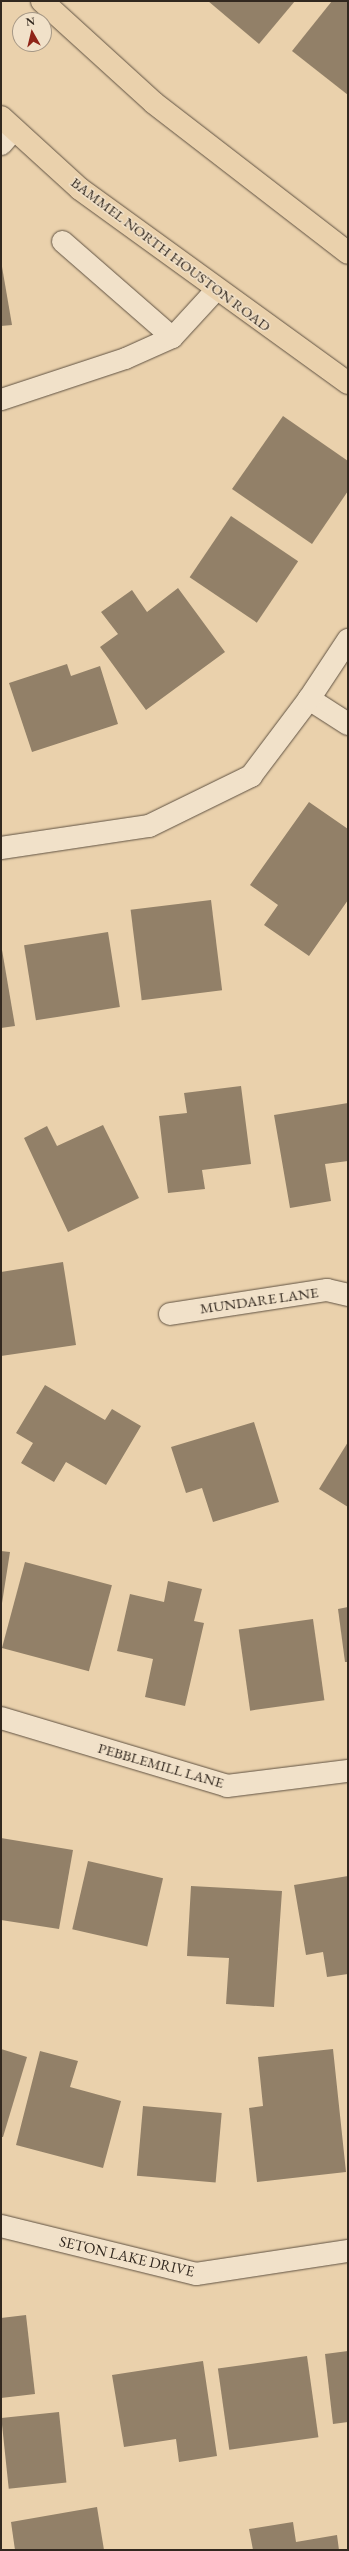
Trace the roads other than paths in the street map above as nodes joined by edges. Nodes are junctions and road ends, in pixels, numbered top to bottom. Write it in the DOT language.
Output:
graph roads {
  1 [pos="42,1"];
  2 [pos="5,130"];
  3 [pos="62,241"];
  4 [pos="348,253"];
  5 [pos="216,289"];
  6 [pos="172,337"];
  7 [pos="348,383"];
  8 [pos="1,399"];
  9 [pos="348,640"];
  10 [pos="309,699"];
  11 [pos="348,724"];
  12 [pos="1,848"];
  13 [pos="348,1295"];
  14 [pos="170,1314"];
  15 [pos="1,1718"];
  16 [pos="348,1771"];
  17 [pos="1,2226"];
  18 [pos="348,2251"];
  1 -- 4 [label="main road"];
  2 -- 5 [label="main road, BAMMEL NORTH HOUSTON ROAD"];
  3 -- 6 [label="lane"];
  5 -- 6 [label="lane"];
  5 -- 7 [label="main road, BAMMEL NORTH HOUSTON ROAD"];
  6 -- 8 [label="lane"];
  9 -- 10 [label="street"];
  10 -- 11 [label="street"];
  10 -- 12 [label="street"];
  13 -- 14 [label="street, MUNDARE LANE"];
  15 -- 16 [label="street, PEBBLEMILL LANE"];
  17 -- 18 [label="street, SETON LAKE DRIVE"];
}
